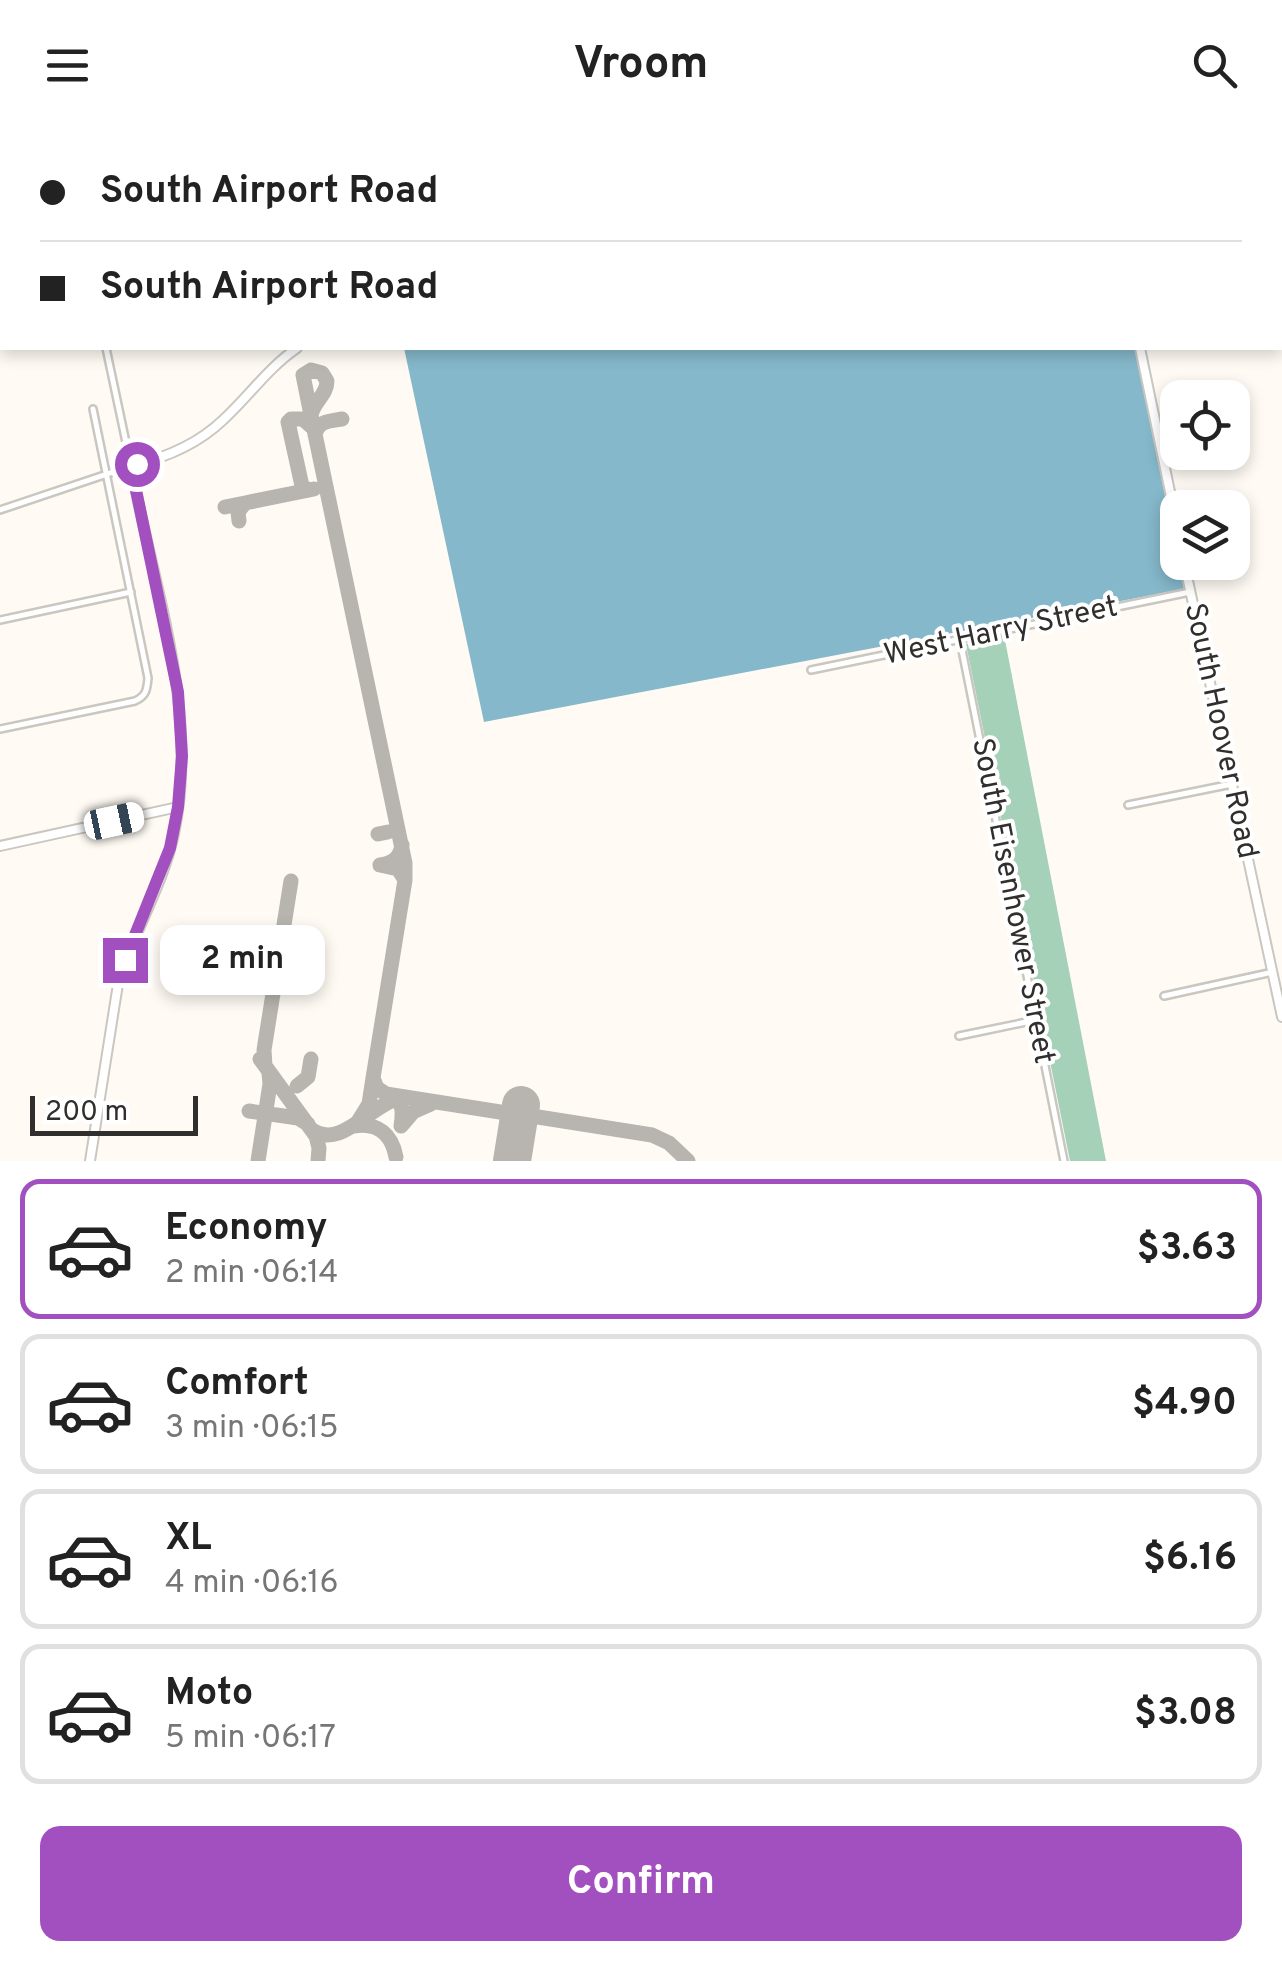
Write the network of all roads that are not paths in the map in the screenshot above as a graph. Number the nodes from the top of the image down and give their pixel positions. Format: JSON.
{"nodes":[{"id":1,"x":106,"y":350,"type":"edge"},
{"id":2,"x":294,"y":350,"type":"edge"},
{"id":3,"x":1140,"y":350,"type":"edge"},
{"id":4,"x":93,"y":410,"type":"dead end"},
{"id":5,"x":131,"y":466,"type":"junction"},
{"id":6,"x":106,"y":475,"type":"junction"},
{"id":7,"x":1170,"y":490,"type":"edge"},
{"id":8,"x":0,"y":510,"type":"edge"},
{"id":9,"x":1188,"y":580,"type":"edge"},
{"id":10,"x":131,"y":592,"type":"junction"},
{"id":11,"x":1190,"y":592,"type":"junction"},
{"id":12,"x":0,"y":620,"type":"edge"},
{"id":13,"x":960,"y":640,"type":"junction"},
{"id":14,"x":811,"y":670,"type":"dead end"},
{"id":15,"x":0,"y":729,"type":"edge"},
{"id":16,"x":1232,"y":784,"type":"junction"},
{"id":17,"x":1128,"y":805,"type":"dead end"},
{"id":18,"x":178,"y":807,"type":"junction"},
{"id":19,"x":0,"y":846,"type":"edge"},
{"id":20,"x":1272,"y":972,"type":"junction"},
{"id":21,"x":1164,"y":996,"type":"dead end"},
{"id":22,"x":1282,"y":1016,"type":"edge"},
{"id":23,"x":1036,"y":1020,"type":"junction"},
{"id":24,"x":959,"y":1036,"type":"dead end"},
{"id":25,"x":90,"y":1161,"type":"edge"},
{"id":26,"x":1064,"y":1161,"type":"edge"}],
"edges":[{"from":1,"to":5,"type":"street"},
{"from":2,"to":5,"type":"street"},
{"from":3,"to":7,"type":"street"},
{"from":4,"to":6,"type":"street"},
{"from":5,"to":6,"type":"street"},
{"from":5,"to":18,"type":"street"},
{"from":6,"to":8,"type":"street"},
{"from":6,"to":10,"type":"street"},
{"from":9,"to":11,"type":"street","name":"South Hoover Road"},
{"from":10,"to":12,"type":"street"},
{"from":10,"to":15,"type":"street"},
{"from":11,"to":13,"type":"street","name":"West Harry Street"},
{"from":11,"to":16,"type":"street","name":"South Hoover Road"},
{"from":13,"to":14,"type":"street","name":"West Harry Street"},
{"from":13,"to":23,"type":"street","name":"South Eisenhower Street"},
{"from":16,"to":17,"type":"street"},
{"from":16,"to":20,"type":"street","name":"South Hoover Road"},
{"from":18,"to":19,"type":"street"},
{"from":18,"to":25,"type":"street"},
{"from":20,"to":21,"type":"street"},
{"from":20,"to":22,"type":"street","name":"South Hoover Road"},
{"from":23,"to":24,"type":"street"},
{"from":23,"to":26,"type":"street","name":"South Eisenhower Street"}]}
